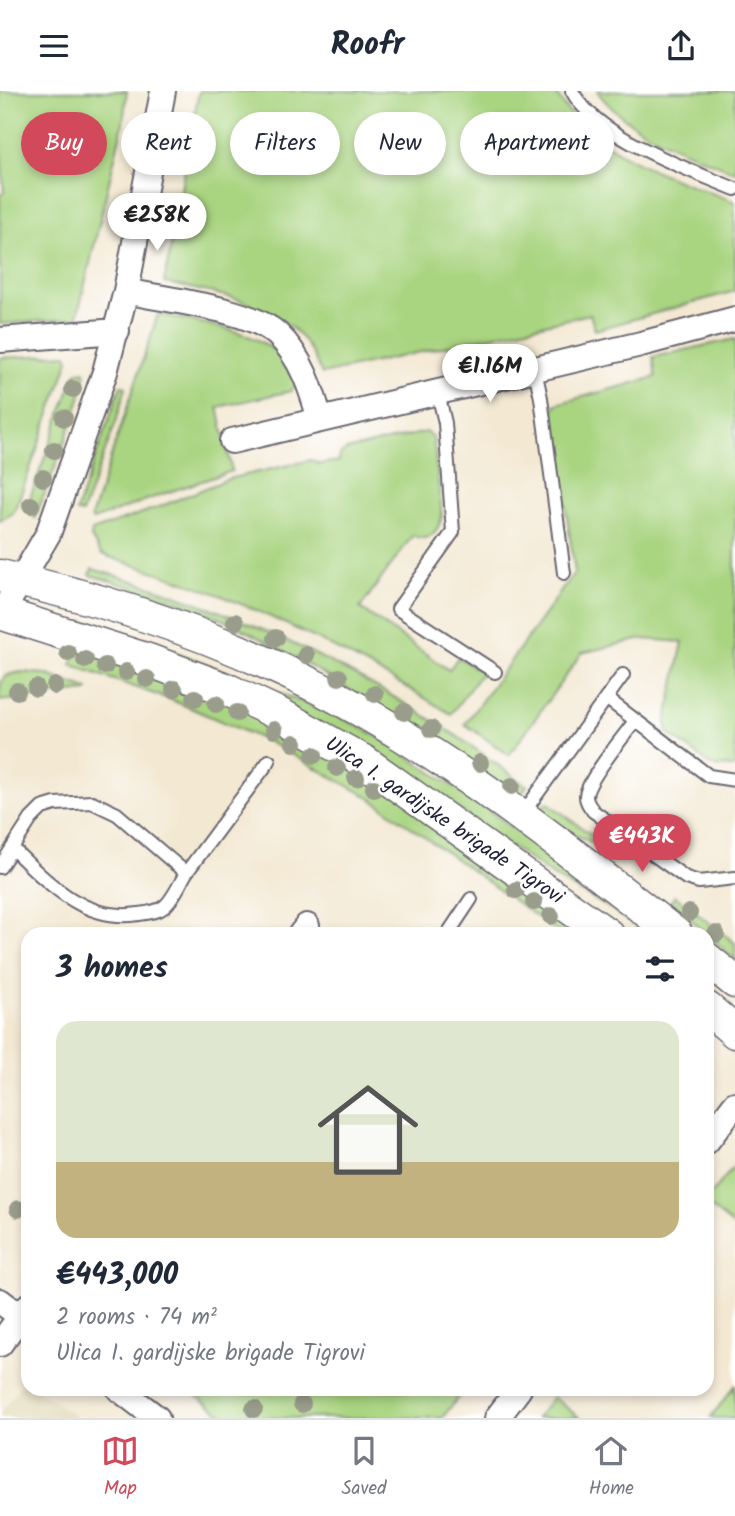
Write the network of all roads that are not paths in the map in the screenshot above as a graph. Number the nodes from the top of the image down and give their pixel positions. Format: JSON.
{"nodes":[{"id":1,"x":163,"y":91,"type":"edge"},
{"id":2,"x":572,"y":91,"type":"edge"},
{"id":3,"x":735,"y":189,"type":"edge"},
{"id":4,"x":127,"y":291,"type":"junction"},
{"id":5,"x":735,"y":319,"type":"edge"},
{"id":6,"x":117,"y":331,"type":"junction"},
{"id":7,"x":0,"y":340,"type":"edge"},
{"id":8,"x":535,"y":370,"type":"junction"},
{"id":9,"x":438,"y":393,"type":"junction"},
{"id":10,"x":320,"y":420,"type":"junction"},
{"id":11,"x":232,"y":441,"type":"dead end"},
{"id":12,"x":564,"y":573,"type":"dead end"},
{"id":13,"x":11,"y":578,"type":"edge"},
{"id":14,"x":1,"y":614,"type":"edge"},
{"id":15,"x":495,"y":672,"type":"dead end"},
{"id":16,"x":623,"y":675,"type":"dead end"},
{"id":17,"x":606,"y":698,"type":"junction"},
{"id":18,"x":635,"y":721,"type":"junction"},
{"id":19,"x":269,"y":761,"type":"dead end"},
{"id":20,"x":735,"y":780,"type":"edge"},
{"id":21,"x":520,"y":817,"type":"junction"},
{"id":22,"x":13,"y":849,"type":"junction"},
{"id":23,"x":0,"y":867,"type":"edge"},
{"id":24,"x":186,"y":873,"type":"junction"},
{"id":25,"x":735,"y":878,"type":"edge"},
{"id":26,"x":471,"y":899,"type":"dead end"},
{"id":27,"x":452,"y":927,"type":"edge"},
{"id":28,"x":597,"y":927,"type":"edge"},
{"id":29,"x":667,"y":927,"type":"edge"},
{"id":30,"x":714,"y":965,"type":"edge"},
{"id":31,"x":735,"y":982,"type":"edge"},
{"id":32,"x":714,"y":1014,"type":"edge"},
{"id":33,"x":735,"y":1031,"type":"edge"},
{"id":34,"x":735,"y":1104,"type":"edge"},
{"id":35,"x":714,"y":1132,"type":"edge"},
{"id":36,"x":0,"y":1301,"type":"edge"},
{"id":37,"x":21,"y":1312,"type":"edge"},
{"id":38,"x":21,"y":1321,"type":"edge"},
{"id":39,"x":0,"y":1344,"type":"edge"},
{"id":40,"x":128,"y":1396,"type":"edge"},
{"id":41,"x":514,"y":1396,"type":"edge"},
{"id":42,"x":157,"y":1418,"type":"edge"},
{"id":43,"x":497,"y":1418,"type":"edge"}],
"edges":[{"from":1,"to":4,"type":"street"},
{"from":2,"to":3,"type":"lane"},
{"from":4,"to":6,"type":"street"},
{"from":4,"to":10,"type":"street"},
{"from":5,"to":8,"type":"street"},
{"from":6,"to":7,"type":"street"},
{"from":6,"to":13,"type":"street"},
{"from":8,"to":9,"type":"street"},
{"from":8,"to":12,"type":"lane"},
{"from":9,"to":10,"type":"street"},
{"from":9,"to":15,"type":"lane"},
{"from":10,"to":11,"type":"street"},
{"from":13,"to":14,"type":"street"},
{"from":13,"to":21,"type":"street","name":"Ulica I. gardijske brigade Tigrovi"},
{"from":14,"to":28,"type":"street","name":"Ulica I. gardijske brigade Tigrovi"},
{"from":16,"to":17,"type":"lane"},
{"from":17,"to":18,"type":"lane"},
{"from":17,"to":21,"type":"lane"},
{"from":18,"to":20,"type":"lane"},
{"from":18,"to":25,"type":"lane"},
{"from":19,"to":24,"type":"lane"},
{"from":21,"to":29,"type":"street","name":"Ulica I. gardijske brigade Tigrovi"},
{"from":22,"to":23,"type":"lane"},
{"from":22,"to":24,"type":"lane"},
{"from":22,"to":24,"type":"lane"},
{"from":26,"to":27,"type":"lane"},
{"from":30,"to":31,"type":"street"},
{"from":32,"to":33,"type":"street"},
{"from":34,"to":35,"type":"street"},
{"from":36,"to":37,"type":"street"},
{"from":38,"to":39,"type":"street"},
{"from":40,"to":42,"type":"street"},
{"from":41,"to":43,"type":"street"}]}
